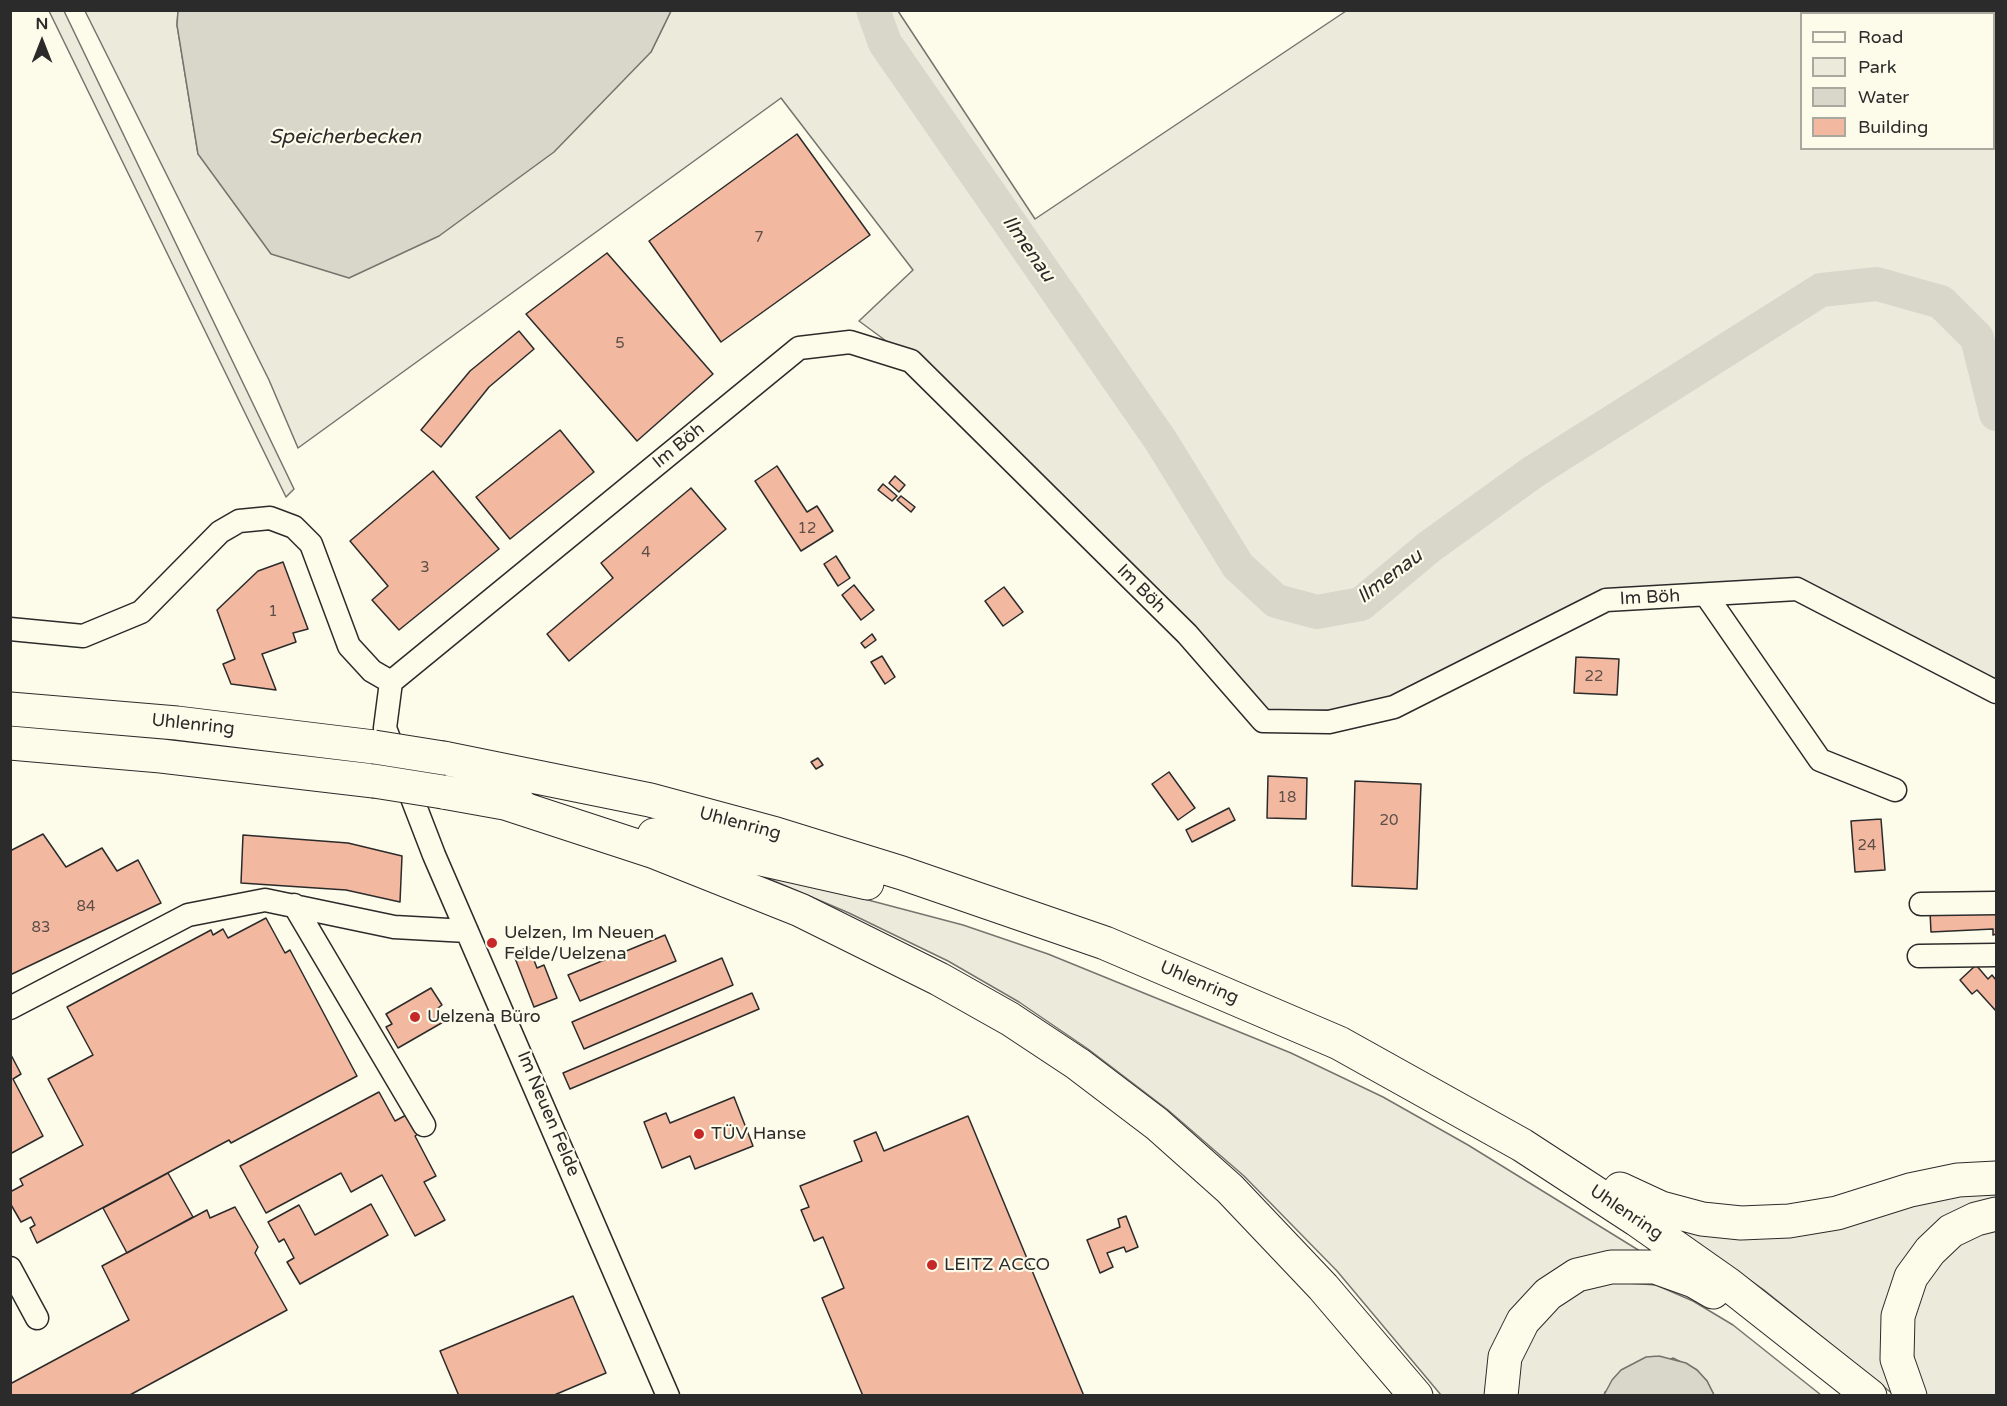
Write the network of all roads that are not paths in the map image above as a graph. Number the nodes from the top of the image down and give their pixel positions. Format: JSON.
{"nodes":[{"id":1,"x":1706,"y":594,"type":"junction"},
{"id":2,"x":10,"y":629,"type":"edge"},
{"id":3,"x":390,"y":690,"type":"junction"},
{"id":4,"x":1996,"y":692,"type":"edge"},
{"id":5,"x":10,"y":709,"type":"edge"},
{"id":6,"x":10,"y":743,"type":"edge"},
{"id":7,"x":1895,"y":790,"type":"dead end"},
{"id":8,"x":499,"y":801,"type":"junction"},
{"id":9,"x":1996,"y":903,"type":"edge"},
{"id":10,"x":294,"y":904,"type":"junction"},
{"id":11,"x":1922,"y":904,"type":"dead end"},
{"id":12,"x":467,"y":931,"type":"junction"},
{"id":13,"x":1106,"y":943,"type":"junction"},
{"id":14,"x":1996,"y":955,"type":"edge"},
{"id":15,"x":1919,"y":956,"type":"dead end"},
{"id":16,"x":10,"y":1008,"type":"edge"},
{"id":17,"x":424,"y":1125,"type":"dead end"},
{"id":18,"x":1522,"y":1145,"type":"junction"},
{"id":19,"x":1996,"y":1178,"type":"edge"},
{"id":20,"x":1996,"y":1214,"type":"edge"},
{"id":21,"x":10,"y":1268,"type":"edge"},
{"id":22,"x":37,"y":1318,"type":"dead end"},
{"id":23,"x":1816,"y":1352,"type":"junction"},
{"id":24,"x":668,"y":1395,"type":"edge"},
{"id":25,"x":1416,"y":1395,"type":"edge"},
{"id":26,"x":1501,"y":1395,"type":"edge"},
{"id":27,"x":1870,"y":1395,"type":"edge"},
{"id":28,"x":1910,"y":1395,"type":"edge"}],
"edges":[{"from":1,"to":3,"type":"street","name":"Im Böh"},
{"from":1,"to":4,"type":"street","name":"Im Böh"},
{"from":1,"to":7,"type":"street"},
{"from":2,"to":3,"type":"street"},
{"from":3,"to":12,"type":"street","name":"Im Neuen Felde"},
{"from":5,"to":13,"type":"highway","name":"Uhlenring","bridge":true},
{"from":6,"to":8,"type":"highway","name":"Uhlenring","bridge":true},
{"from":8,"to":13,"type":"highway"},
{"from":8,"to":25,"type":"highway"},
{"from":9,"to":11,"type":"street"},
{"from":10,"to":12,"type":"street"},
{"from":10,"to":16,"type":"street"},
{"from":10,"to":17,"type":"street"},
{"from":12,"to":24,"type":"street","name":"Im Neuen Felde"},
{"from":13,"to":18,"type":"highway","name":"Uhlenring"},
{"from":14,"to":15,"type":"street"},
{"from":18,"to":19,"type":"highway"},
{"from":18,"to":23,"type":"highway","name":"Uhlenring"},
{"from":20,"to":28,"type":"highway"},
{"from":21,"to":22,"type":"street"},
{"from":23,"to":26,"type":"highway"},
{"from":23,"to":27,"type":"highway","name":"Uhlenring"}]}
